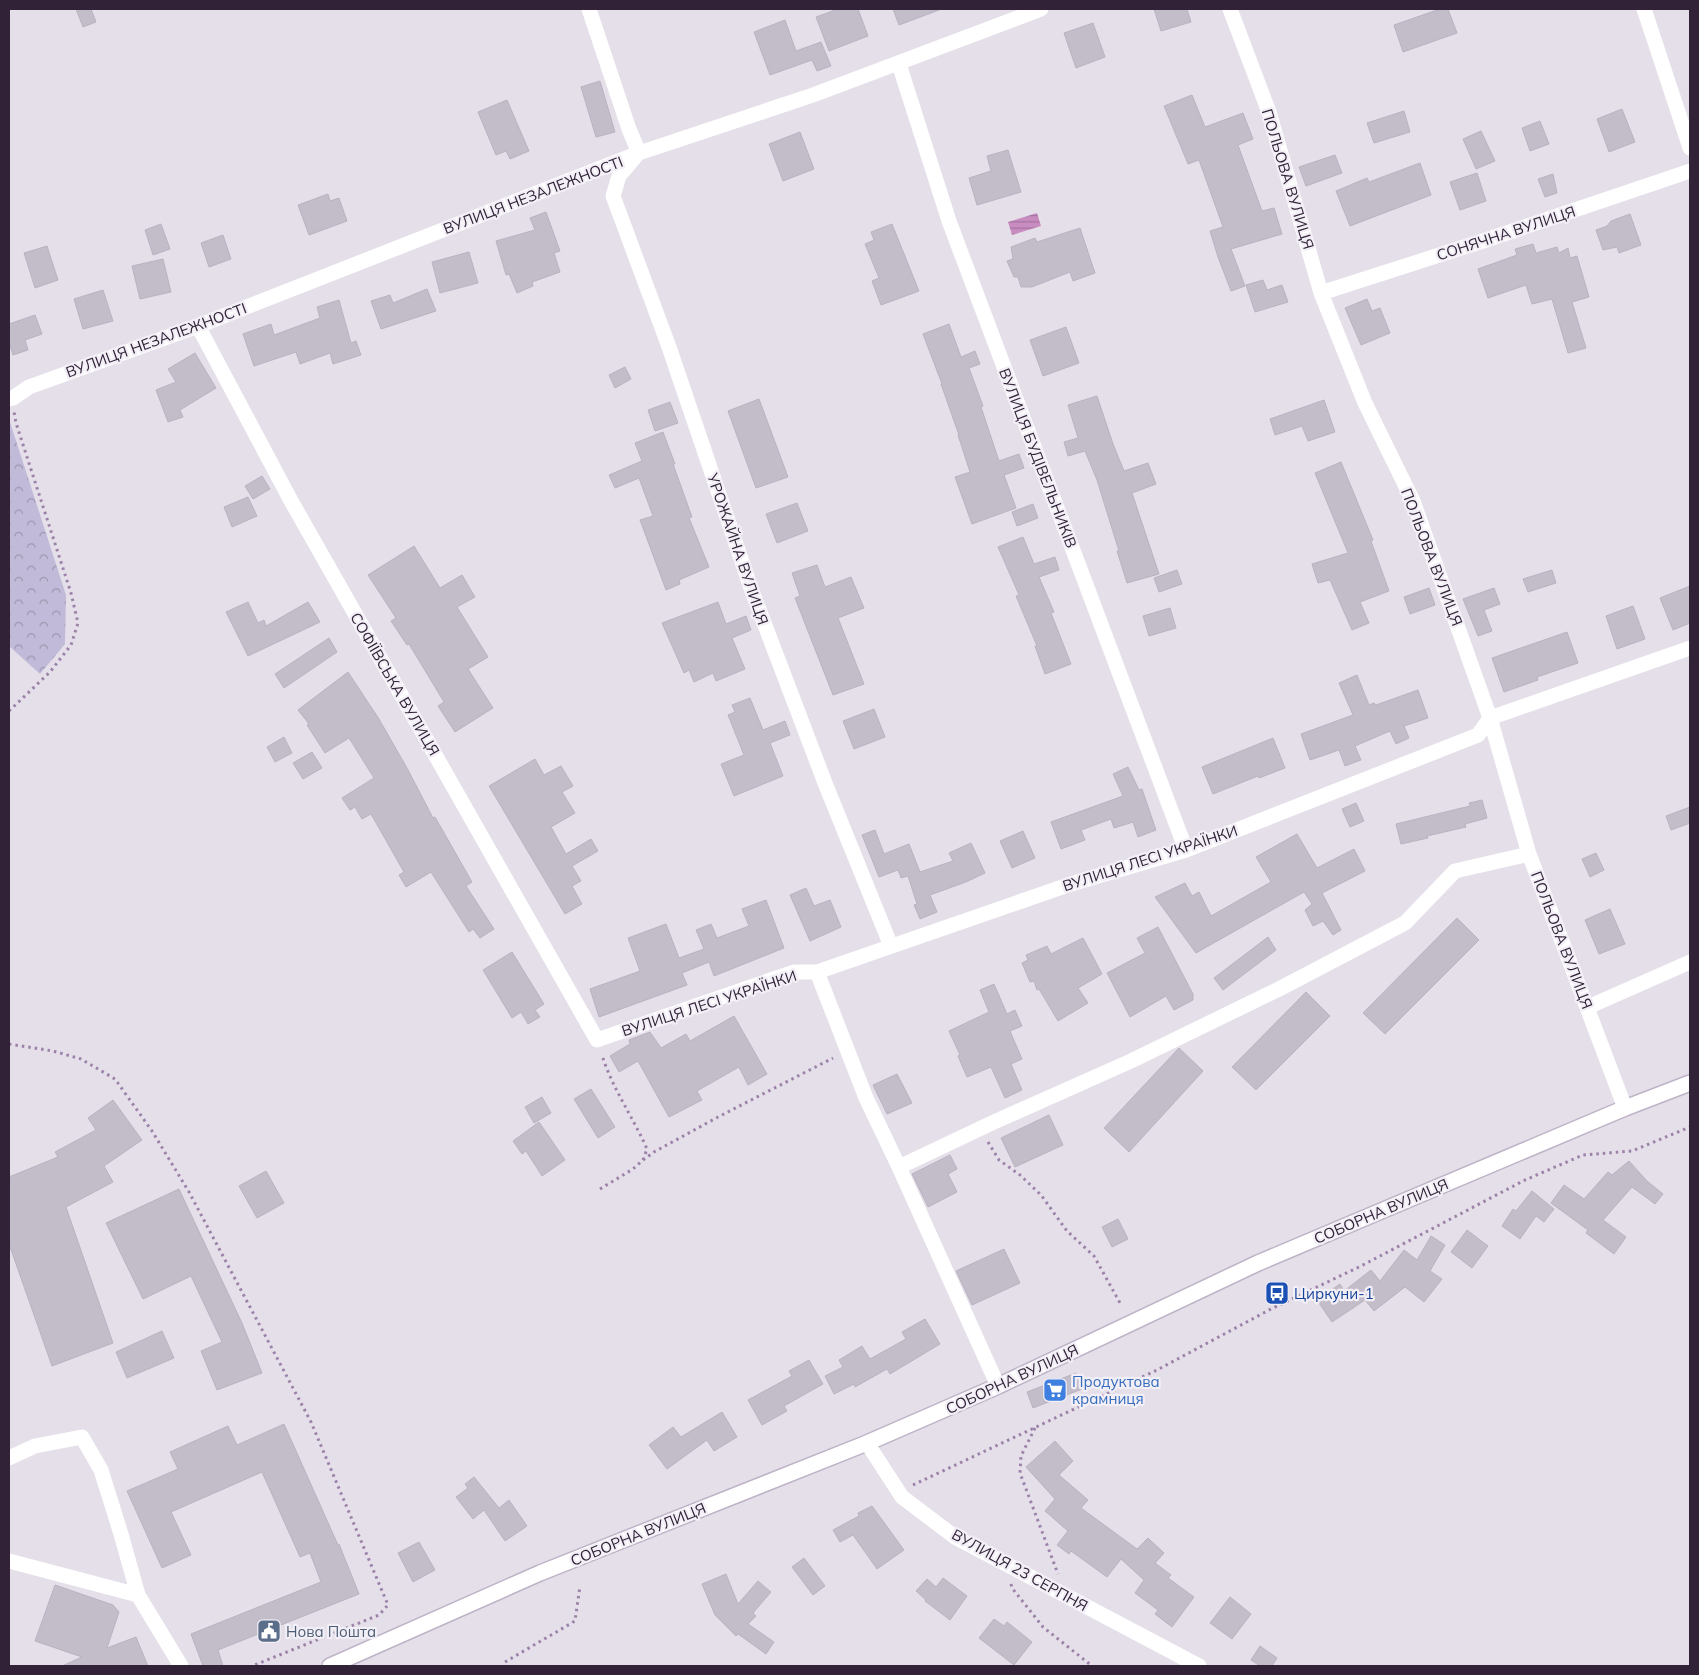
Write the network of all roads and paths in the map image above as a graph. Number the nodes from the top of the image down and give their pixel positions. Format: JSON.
{"nodes":[{"id":1,"x":589,"y":9,"type":"edge"},
{"id":2,"x":1041,"y":9,"type":"edge"},
{"id":3,"x":1230,"y":9,"type":"edge"},
{"id":4,"x":1644,"y":9,"type":"edge"},
{"id":5,"x":899,"y":64,"type":"junction"},
{"id":6,"x":1690,"y":148,"type":"edge"},
{"id":7,"x":639,"y":153,"type":"junction"},
{"id":8,"x":1690,"y":171,"type":"edge"},
{"id":9,"x":1321,"y":293,"type":"junction"},
{"id":10,"x":198,"y":326,"type":"junction"},
{"id":11,"x":11,"y":398,"type":"edge"},
{"id":12,"x":1690,"y":648,"type":"edge"},
{"id":13,"x":9,"y":711,"type":"edge"},
{"id":14,"x":1490,"y":718,"type":"junction"},
{"id":15,"x":1186,"y":850,"type":"junction"},
{"id":16,"x":1530,"y":854,"type":"junction"},
{"id":17,"x":891,"y":946,"type":"junction"},
{"id":18,"x":1690,"y":962,"type":"edge"},
{"id":19,"x":817,"y":972,"type":"junction"},
{"id":20,"x":1588,"y":1007,"type":"junction"},
{"id":21,"x":597,"y":1040,"type":"junction"},
{"id":22,"x":9,"y":1044,"type":"edge"},
{"id":23,"x":847,"y":1051,"type":"junction"},
{"id":24,"x":1690,"y":1083,"type":"edge"},
{"id":25,"x":1625,"y":1108,"type":"junction"},
{"id":26,"x":1690,"y":1127,"type":"edge"},
{"id":27,"x":980,"y":1129,"type":"junction"},
{"id":28,"x":643,"y":1160,"type":"junction"},
{"id":29,"x":899,"y":1167,"type":"junction"},
{"id":30,"x":600,"y":1189,"type":"dead end"},
{"id":31,"x":1120,"y":1304,"type":"dead end"},
{"id":32,"x":998,"y":1386,"type":"junction"},
{"id":33,"x":1035,"y":1427,"type":"junction"},
{"id":34,"x":867,"y":1443,"type":"junction"},
{"id":35,"x":9,"y":1458,"type":"edge"},
{"id":36,"x":892,"y":1482,"type":"junction"},
{"id":37,"x":9,"y":1561,"type":"edge"},
{"id":38,"x":1007,"y":1565,"type":"junction"},
{"id":39,"x":580,"y":1586,"type":"dead end"},
{"id":40,"x":138,"y":1595,"type":"junction"},
{"id":41,"x":1069,"y":1597,"type":"junction"},
{"id":42,"x":505,"y":1662,"type":"dead end"},
{"id":43,"x":1182,"y":1662,"type":"edge"},
{"id":44,"x":181,"y":1666,"type":"edge"},
{"id":45,"x":252,"y":1666,"type":"edge"},
{"id":46,"x":330,"y":1666,"type":"edge"},
{"id":47,"x":1092,"y":1666,"type":"edge"},
{"id":48,"x":1199,"y":1666,"type":"edge"}],
"edges":[{"from":1,"to":7,"type":"street"},
{"from":2,"to":5,"type":"street","name":"ВУЛИЦЯ НЕЗАЛЕЖНОСТІ"},
{"from":3,"to":9,"type":"street","name":"ПОЛЬОВА ВУЛИЦЯ"},
{"from":4,"to":6,"type":"street"},
{"from":5,"to":7,"type":"street","name":"ВУЛИЦЯ НЕЗАЛЕЖНОСТІ"},
{"from":5,"to":15,"type":"street","name":"ВУЛИЦЯ БУДІВЕЛЬНИКІВ"},
{"from":7,"to":10,"type":"street","name":"ВУЛИЦЯ НЕЗАЛЕЖНОСТІ"},
{"from":7,"to":17,"type":"street","name":"УРОЖАЙНА ВУЛИЦЯ"},
{"from":8,"to":9,"type":"street","name":"СОНЯЧНА ВУЛИЦЯ"},
{"from":9,"to":14,"type":"street","name":"ПОЛЬОВА ВУЛИЦЯ"},
{"from":10,"to":11,"type":"street","name":"ВУЛИЦЯ НЕЗАЛЕЖНОСТІ"},
{"from":10,"to":21,"type":"street","name":"СОФІЇВСЬКА ВУЛИЦЯ"},
{"from":11,"to":13,"type":"path"},
{"from":12,"to":14,"type":"street"},
{"from":14,"to":15,"type":"street","name":"ВУЛИЦЯ ЛЕСІ УКРАЇНКИ"},
{"from":14,"to":16,"type":"street","name":"ПОЛЬОВА ВУЛИЦЯ"},
{"from":15,"to":17,"type":"street","name":"ВУЛИЦЯ ЛЕСІ УКРАЇНКИ"},
{"from":16,"to":20,"type":"street","name":"ПОЛЬОВА ВУЛИЦЯ"},
{"from":16,"to":27,"type":"street"},
{"from":17,"to":19,"type":"street","name":"ВУЛИЦЯ ЛЕСІ УКРАЇНКИ"},
{"from":18,"to":20,"type":"street"},
{"from":19,"to":21,"type":"street","name":"ВУЛИЦЯ ЛЕСІ УКРАЇНКИ"},
{"from":19,"to":23,"type":"street"},
{"from":20,"to":25,"type":"street","name":"ПОЛЬОВА ВУЛИЦЯ"},
{"from":21,"to":28,"type":"path"},
{"from":22,"to":45,"type":"path"},
{"from":23,"to":28,"type":"path"},
{"from":23,"to":29,"type":"street"},
{"from":24,"to":25,"type":"street","name":"СОБОРНА ВУЛИЦЯ"},
{"from":25,"to":32,"type":"street","name":"СОБОРНА ВУЛИЦЯ"},
{"from":26,"to":33,"type":"path"},
{"from":27,"to":29,"type":"street"},
{"from":27,"to":31,"type":"path"},
{"from":28,"to":30,"type":"path"},
{"from":29,"to":32,"type":"street"},
{"from":32,"to":34,"type":"street","name":"СОБОРНА ВУЛИЦЯ"},
{"from":33,"to":36,"type":"path"},
{"from":33,"to":41,"type":"path"},
{"from":34,"to":36,"type":"street","name":"ВУЛИЦЯ 23 СЕРПНЯ"},
{"from":34,"to":46,"type":"street","name":"СОБОРНА ВУЛИЦЯ"},
{"from":35,"to":40,"type":"street"},
{"from":36,"to":38,"type":"street","name":"ВУЛИЦЯ 23 СЕРПНЯ"},
{"from":37,"to":40,"type":"street"},
{"from":38,"to":41,"type":"street","name":"ВУЛИЦЯ 23 СЕРПНЯ"},
{"from":38,"to":47,"type":"path"},
{"from":39,"to":42,"type":"path"},
{"from":40,"to":44,"type":"street"},
{"from":41,"to":43,"type":"street","name":"ВУЛИЦЯ 23 СЕРПНЯ"},
{"from":43,"to":48,"type":"street","name":"ВУЛИЦЯ 23 СЕРПНЯ"}]}
